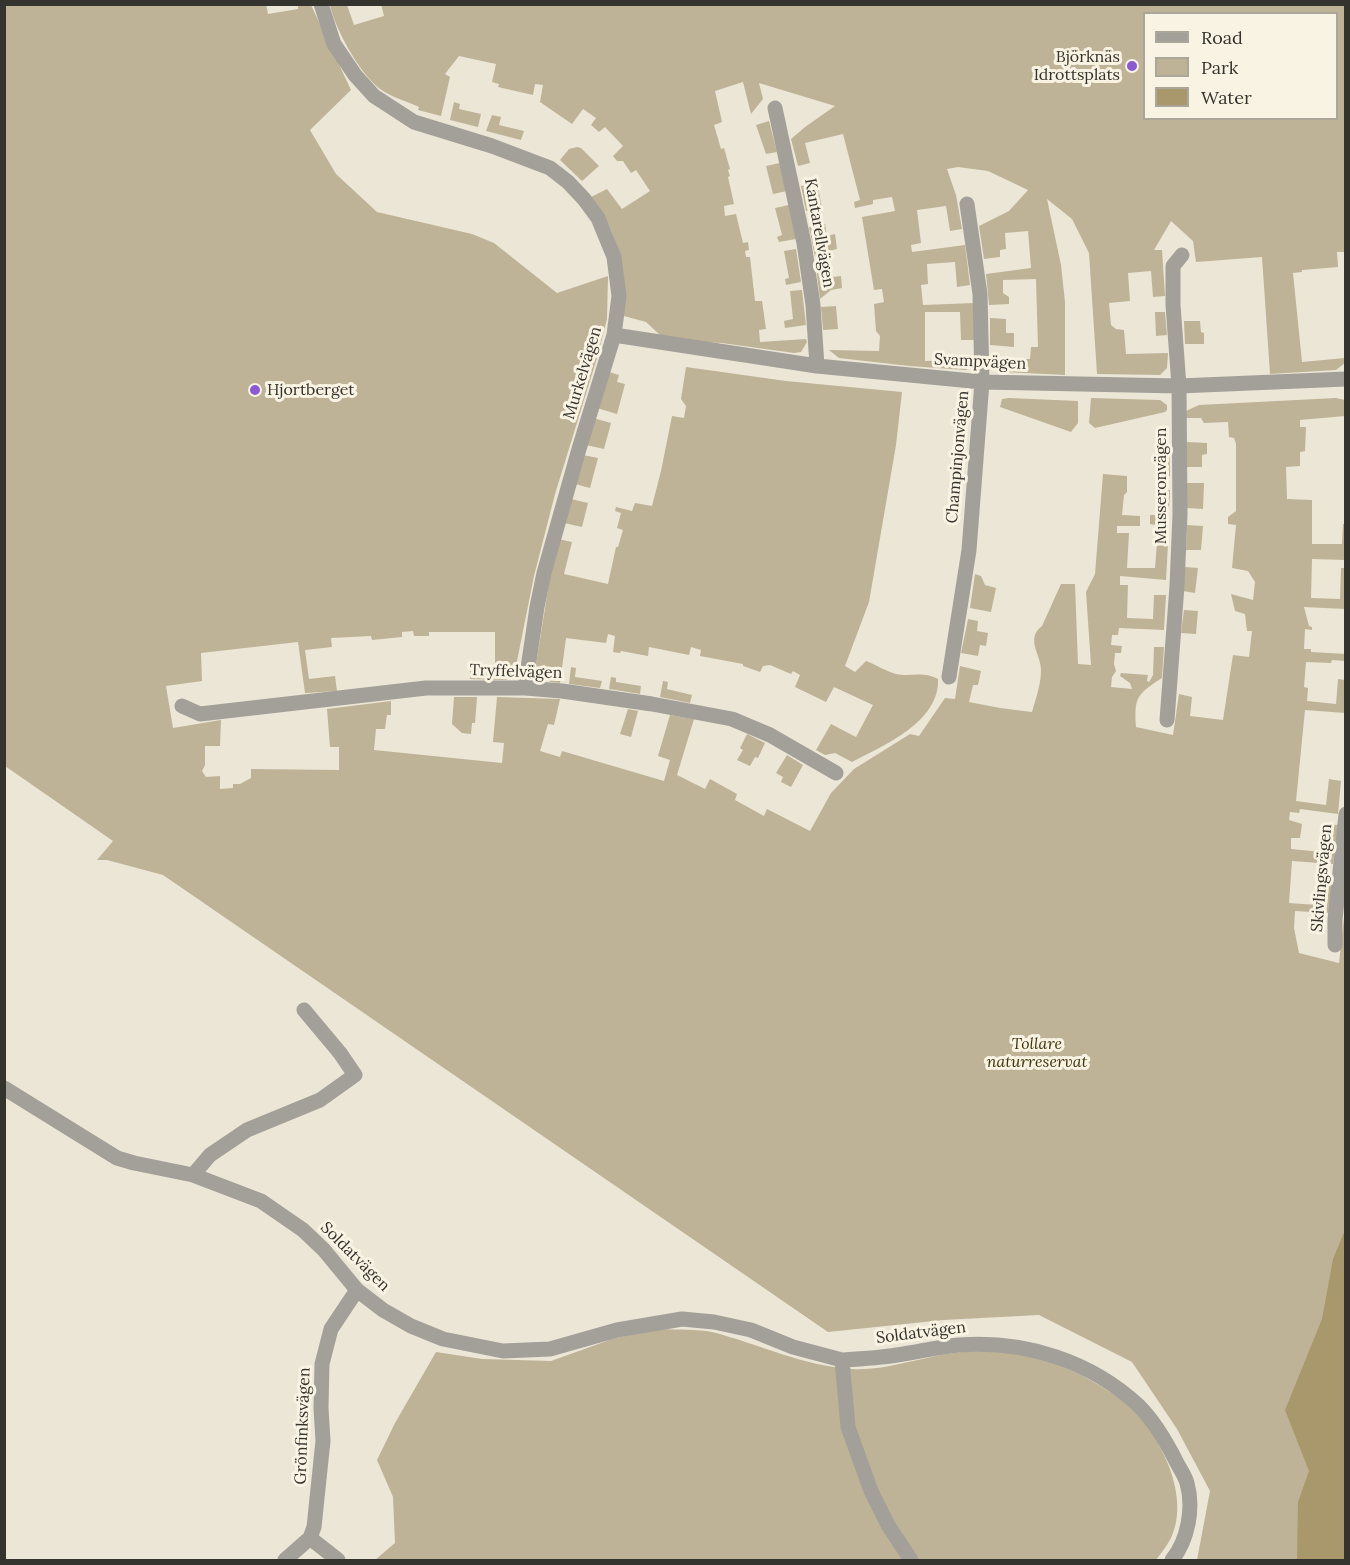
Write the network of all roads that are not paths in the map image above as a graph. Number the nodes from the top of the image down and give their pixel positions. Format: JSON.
{"nodes":[{"id":1,"x":321,"y":4,"type":"edge"},
{"id":2,"x":775,"y":108,"type":"dead end"},
{"id":3,"x":967,"y":204,"type":"dead end"},
{"id":4,"x":1182,"y":255,"type":"dead end"},
{"id":5,"x":614,"y":335,"type":"junction"},
{"id":6,"x":817,"y":366,"type":"junction"},
{"id":7,"x":1346,"y":379,"type":"edge"},
{"id":8,"x":982,"y":382,"type":"junction"},
{"id":9,"x":1179,"y":386,"type":"junction"},
{"id":10,"x":949,"y":677,"type":"dead end"},
{"id":11,"x":525,"y":688,"type":"junction"},
{"id":12,"x":182,"y":706,"type":"dead end"},
{"id":13,"x":1167,"y":720,"type":"dead end"},
{"id":14,"x":836,"y":772,"type":"dead end"},
{"id":15,"x":1346,"y":814,"type":"edge"},
{"id":16,"x":1335,"y":945,"type":"dead end"},
{"id":17,"x":304,"y":1010,"type":"dead end"},
{"id":18,"x":4,"y":1088,"type":"edge"},
{"id":19,"x":193,"y":1175,"type":"junction"},
{"id":20,"x":357,"y":1290,"type":"junction"},
{"id":21,"x":842,"y":1360,"type":"junction"},
{"id":22,"x":310,"y":1538,"type":"junction"},
{"id":23,"x":285,"y":1560,"type":"edge"},
{"id":24,"x":338,"y":1560,"type":"edge"},
{"id":25,"x":911,"y":1560,"type":"edge"},
{"id":26,"x":1172,"y":1560,"type":"edge"}],
"edges":[{"from":1,"to":5,"type":"street","name":"Murkelvägen"},
{"from":2,"to":6,"type":"street","name":"Kantarellvägen"},
{"from":3,"to":8,"type":"street","name":"Champinjonvägen"},
{"from":4,"to":9,"type":"street","name":"Musseronvägen"},
{"from":5,"to":6,"type":"street","name":"Svampvägen"},
{"from":5,"to":11,"type":"street","name":"Murkelvägen"},
{"from":6,"to":8,"type":"street","name":"Svampvägen"},
{"from":7,"to":9,"type":"street","name":"Svampvägen"},
{"from":8,"to":9,"type":"street","name":"Svampvägen"},
{"from":8,"to":10,"type":"street","name":"Champinjonvägen"},
{"from":9,"to":13,"type":"street","name":"Musseronvägen"},
{"from":11,"to":12,"type":"street","name":"Tryffelvägen"},
{"from":11,"to":14,"type":"street","name":"Tryffelvägen"},
{"from":15,"to":16,"type":"street","name":"Skivlingsvägen"},
{"from":17,"to":19,"type":"street"},
{"from":18,"to":19,"type":"street","name":"Soldatvägen"},
{"from":19,"to":20,"type":"street","name":"Soldatvägen"},
{"from":20,"to":21,"type":"street","name":"Soldatvägen"},
{"from":20,"to":22,"type":"street","name":"Grönfinksvägen"},
{"from":21,"to":25,"type":"street"},
{"from":21,"to":26,"type":"street","name":"Soldatvägen"},
{"from":22,"to":23,"type":"street"},
{"from":22,"to":24,"type":"street"}]}
